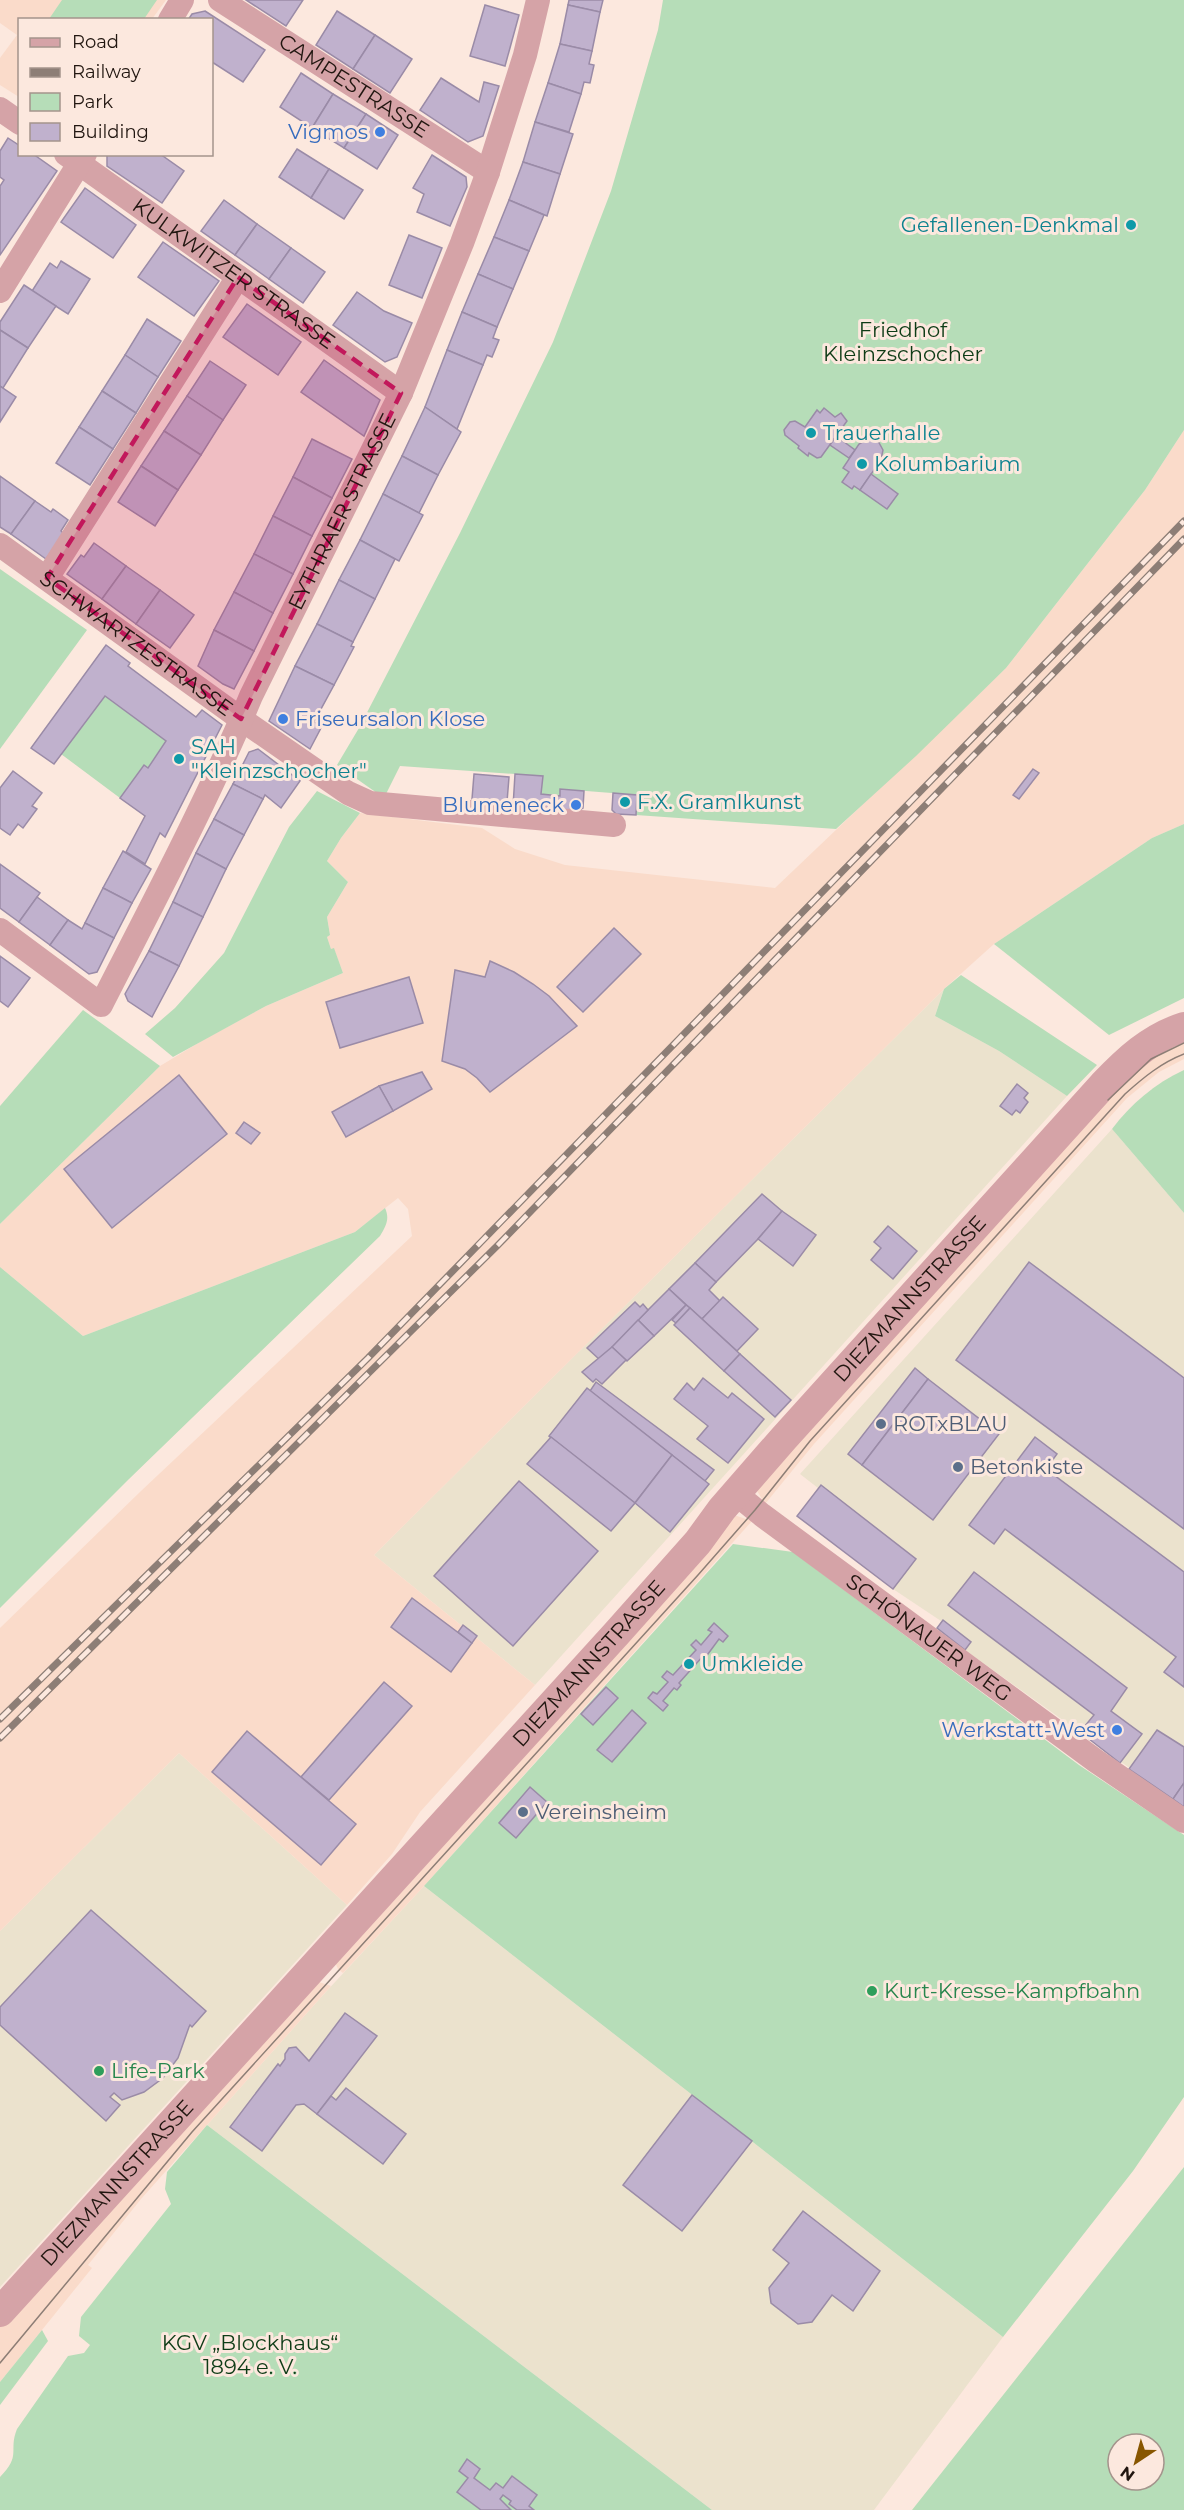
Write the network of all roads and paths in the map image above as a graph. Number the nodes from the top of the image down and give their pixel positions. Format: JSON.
{"nodes":[{"id":1,"x":182,"y":0,"type":"edge"},
{"id":2,"x":220,"y":0,"type":"edge"},
{"id":3,"x":538,"y":0,"type":"edge"},
{"id":4,"x":171,"y":18,"type":"edge"},
{"id":5,"x":0,"y":109,"type":"edge"},
{"id":6,"x":18,"y":122,"type":"edge"},
{"id":7,"x":77,"y":158,"type":"edge"},
{"id":8,"x":488,"y":172,"type":"junction"},
{"id":9,"x":238,"y":277,"type":"junction"},
{"id":10,"x":0,"y":291,"type":"edge"},
{"id":11,"x":400,"y":393,"type":"junction"},
{"id":12,"x":0,"y":545,"type":"edge"},
{"id":13,"x":47,"y":578,"type":"junction"},
{"id":14,"x":241,"y":719,"type":"junction"},
{"id":15,"x":614,"y":825,"type":"dead end"},
{"id":16,"x":0,"y":930,"type":"edge"},
{"id":17,"x":1184,"y":1027,"type":"edge"},
{"id":18,"x":735,"y":1493,"type":"junction"},
{"id":19,"x":1184,"y":1821,"type":"edge"},
{"id":20,"x":0,"y":2312,"type":"edge"}],
"edges":[{"from":1,"to":4,"type":"street"},
{"from":2,"to":8,"type":"street","name":"CAMPESTRASSE"},
{"from":3,"to":8,"type":"street","name":"EYTHRAER STRASSE"},
{"from":5,"to":6,"type":"street"},
{"from":7,"to":9,"type":"street","name":"KULKWITZER STRASSE"},
{"from":7,"to":10,"type":"street"},
{"from":8,"to":11,"type":"street","name":"EYTHRAER STRASSE"},
{"from":9,"to":11,"type":"street","name":"KULKWITZER STRASSE"},
{"from":9,"to":13,"type":"street"},
{"from":11,"to":14,"type":"street","name":"EYTHRAER STRASSE"},
{"from":12,"to":13,"type":"street","name":"SCHWARTZESTRASSE"},
{"from":13,"to":14,"type":"street","name":"SCHWARTZESTRASSE"},
{"from":14,"to":15,"type":"street","name":"SCHWARTZESTRASSE"},
{"from":14,"to":16,"type":"street","name":"EYTHRAER STRASSE"},
{"from":17,"to":18,"type":"street","name":"DIEZMANNSTRASSE"},
{"from":18,"to":19,"type":"street","name":"SCHÖNAUER WEG"},
{"from":18,"to":20,"type":"street","name":"DIEZMANNSTRASSE"}]}
